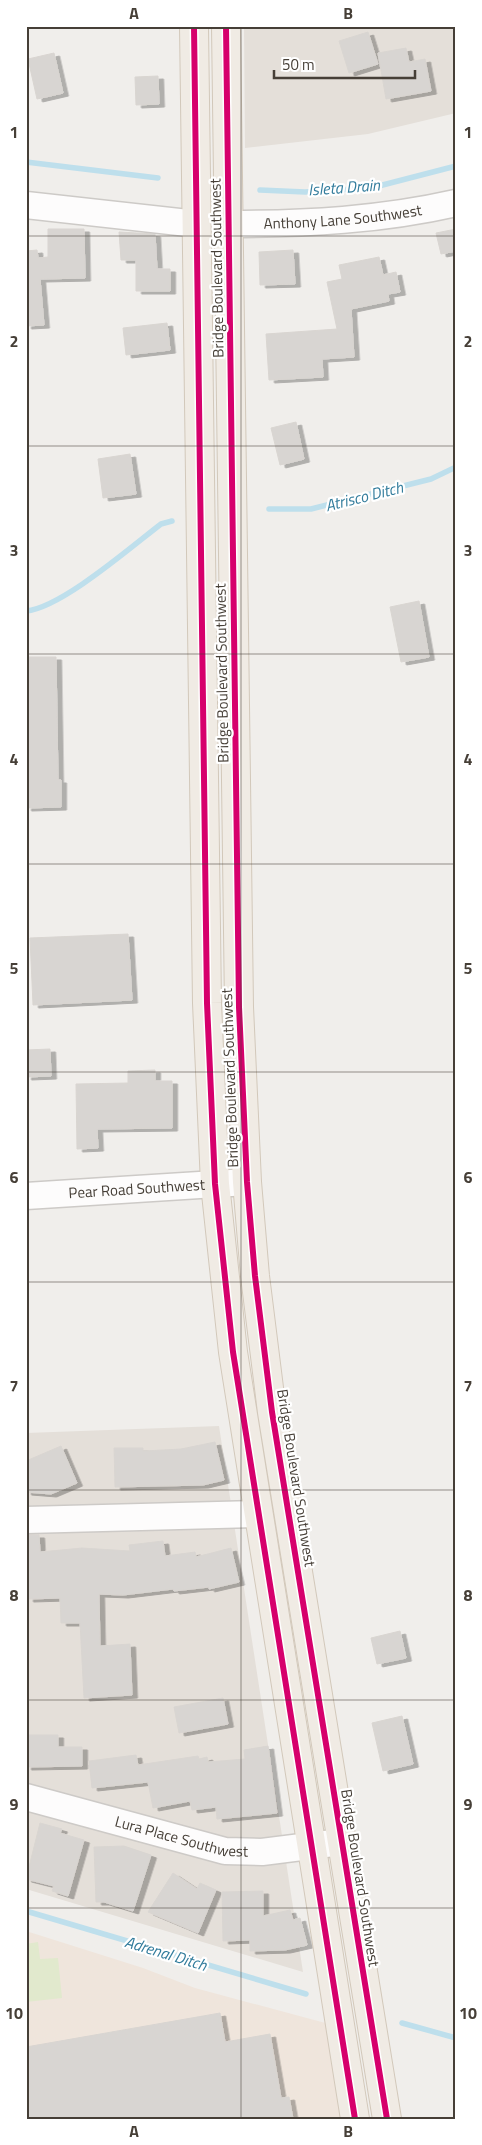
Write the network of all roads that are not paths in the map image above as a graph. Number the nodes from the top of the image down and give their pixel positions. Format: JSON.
{"nodes":[{"id":1,"x":194,"y":26,"type":"edge"},
{"id":2,"x":226,"y":26,"type":"edge"},
{"id":3,"x":456,"y":203,"type":"edge"},
{"id":4,"x":26,"y":205,"type":"edge"},
{"id":5,"x":197,"y":224,"type":"junction"},
{"id":6,"x":229,"y":224,"type":"junction"},
{"id":7,"x":247,"y":1182,"type":"junction"},
{"id":8,"x":215,"y":1184,"type":"junction"},
{"id":9,"x":26,"y":1196,"type":"edge"},
{"id":10,"x":257,"y":1514,"type":"junction"},
{"id":11,"x":26,"y":1520,"type":"edge"},
{"id":12,"x":26,"y":1796,"type":"edge"},
{"id":13,"x":342,"y":1842,"type":"junction"},
{"id":14,"x":310,"y":1846,"type":"junction"},
{"id":15,"x":354,"y":2119,"type":"edge"},
{"id":16,"x":387,"y":2119,"type":"edge"}],
"edges":[{"from":1,"to":5,"type":"main road","name":"Bridge Boulevard Southwest"},
{"from":2,"to":6,"type":"main road","name":"Bridge Boulevard Southwest"},
{"from":3,"to":6,"type":"street","name":"Anthony Lane Southwest"},
{"from":4,"to":5,"type":"street"},
{"from":5,"to":8,"type":"main road","name":"Bridge Boulevard Southwest"},
{"from":6,"to":7,"type":"main road","name":"Bridge Boulevard Southwest"},
{"from":7,"to":8,"type":"street","name":"Pear Road Southwest"},
{"from":7,"to":13,"type":"main road","name":"Bridge Boulevard Southwest"},
{"from":8,"to":9,"type":"street","name":"Pear Road Southwest"},
{"from":8,"to":10,"type":"main road","name":"Bridge Boulevard Southwest"},
{"from":10,"to":11,"type":"street"},
{"from":10,"to":14,"type":"main road","name":"Bridge Boulevard Southwest"},
{"from":12,"to":14,"type":"street","name":"Lura Place Southwest"},
{"from":13,"to":14,"type":"street","name":"Lura Place Southwest"},
{"from":13,"to":16,"type":"main road","name":"Bridge Boulevard Southwest"},
{"from":14,"to":15,"type":"main road","name":"Bridge Boulevard Southwest"}]}
